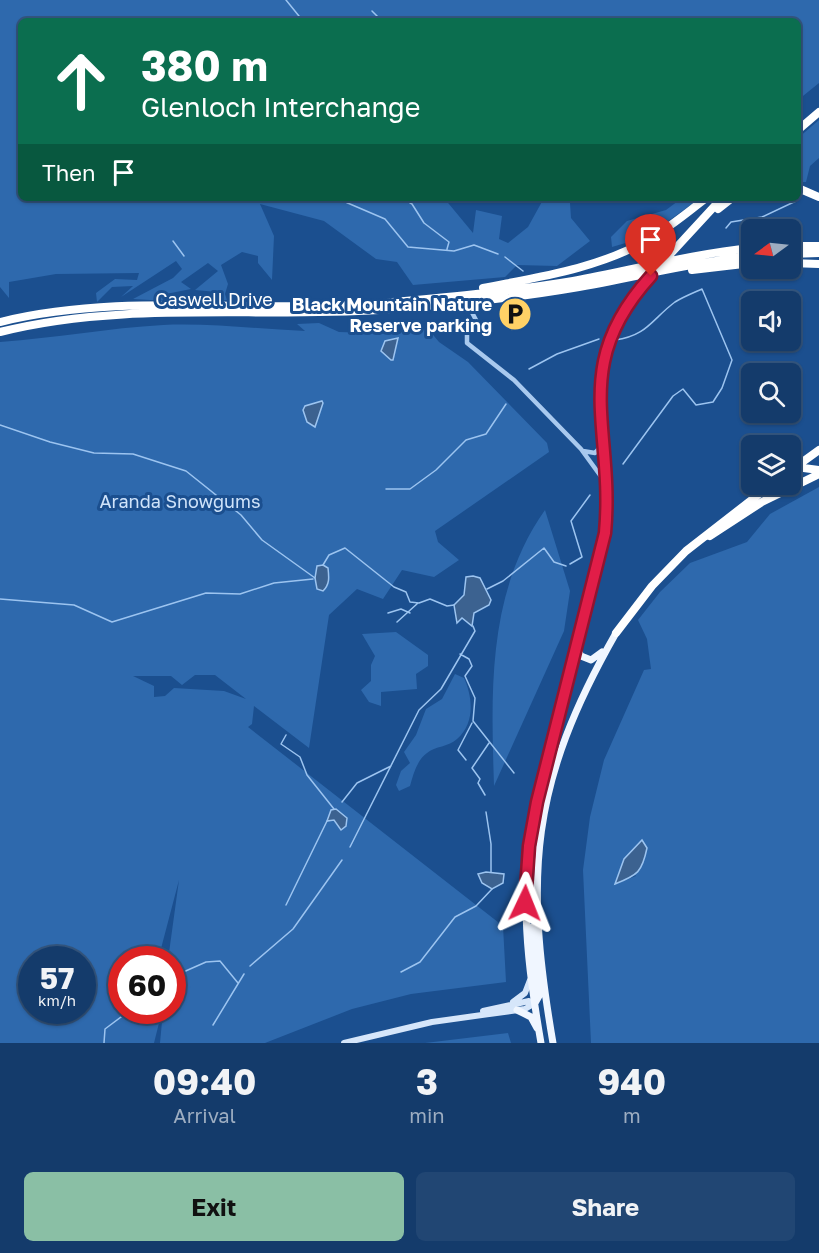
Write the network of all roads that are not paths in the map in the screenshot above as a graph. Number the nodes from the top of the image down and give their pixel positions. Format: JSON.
{"nodes":[{"id":1,"x":819,"y":112,"type":"edge"},
{"id":2,"x":801,"y":127,"type":"edge"},
{"id":3,"x":801,"y":189,"type":"edge"},
{"id":4,"x":819,"y":196,"type":"edge"},
{"id":5,"x":702,"y":201,"type":"edge"},
{"id":6,"x":719,"y":201,"type":"edge"},
{"id":7,"x":728,"y":201,"type":"edge"},
{"id":8,"x":690,"y":234,"type":"junction"},
{"id":9,"x":801,"y":246,"type":"edge"},
{"id":10,"x":819,"y":246,"type":"edge"},
{"id":11,"x":741,"y":250,"type":"edge"},
{"id":12,"x":819,"y":253,"type":"edge"},
{"id":13,"x":801,"y":254,"type":"edge"},
{"id":14,"x":741,"y":258,"type":"edge"},
{"id":15,"x":801,"y":263,"type":"edge"},
{"id":16,"x":741,"y":264,"type":"edge"},
{"id":17,"x":819,"y":264,"type":"edge"},
{"id":18,"x":666,"y":270,"type":"junction"},
{"id":19,"x":407,"y":300,"type":"junction"},
{"id":20,"x":466,"y":302,"type":"junction"},
{"id":21,"x":0,"y":321,"type":"edge"},
{"id":22,"x":0,"y":332,"type":"edge"},
{"id":23,"x":604,"y":440,"type":"junction"},
{"id":24,"x":581,"y":450,"type":"junction"},
{"id":25,"x":819,"y":450,"type":"edge"},
{"id":26,"x":801,"y":463,"type":"edge"},
{"id":27,"x":801,"y":470,"type":"edge"},
{"id":28,"x":819,"y":472,"type":"edge"},
{"id":29,"x":607,"y":488,"type":"junction"},
{"id":30,"x":757,"y":495,"type":"edge"},
{"id":31,"x":652,"y":586,"type":"junction"},
{"id":32,"x":583,"y":625,"type":"joint"},
{"id":33,"x":616,"y":633,"type":"junction"},
{"id":34,"x":577,"y":648,"type":"junction"},
{"id":35,"x":536,"y":900,"type":"junction"},
{"id":36,"x":530,"y":979,"type":"junction"},
{"id":37,"x":535,"y":1003,"type":"junction"},
{"id":38,"x":501,"y":1006,"type":"junction"},
{"id":39,"x":547,"y":1007,"type":"junction"},
{"id":40,"x":517,"y":1010,"type":"junction"},
{"id":41,"x":465,"y":1016,"type":"junction"},
{"id":42,"x":540,"y":1033,"type":"junction"},
{"id":43,"x":344,"y":1043,"type":"edge"},
{"id":44,"x":541,"y":1043,"type":"edge"},
{"id":45,"x":553,"y":1043,"type":"edge"}],
"edges":[{"from":1,"to":2,"type":"highway"},
{"from":3,"to":4,"type":"highway"},
{"from":5,"to":19,"type":"highway"},
{"from":6,"to":8,"type":"highway"},
{"from":7,"to":8,"type":"highway"},
{"from":8,"to":23,"type":"highway"},
{"from":9,"to":10,"type":"highway"},
{"from":11,"to":19,"type":"highway"},
{"from":12,"to":13,"type":"highway"},
{"from":14,"to":18,"type":"highway"},
{"from":15,"to":17,"type":"highway"},
{"from":16,"to":18,"type":"highway"},
{"from":18,"to":20,"type":"highway","name":"Caswell Drive"},
{"from":19,"to":21,"type":"highway","name":"Caswell Drive"},
{"from":20,"to":22,"type":"highway","name":"Caswell Drive"},
{"from":20,"to":24,"type":"street"},
{"from":23,"to":24,"type":"street"},
{"from":23,"to":29,"type":"highway"},
{"from":24,"to":29,"type":"street"},
{"from":25,"to":26,"type":"highway"},
{"from":27,"to":28,"type":"highway"},
{"from":28,"to":31,"type":"highway"},
{"from":29,"to":32,"type":"highway"},
{"from":30,"to":31,"type":"highway"},
{"from":31,"to":33,"type":"highway"},
{"from":32,"to":34,"type":"main road"},
{"from":33,"to":34,"type":"main road"},
{"from":33,"to":35,"type":"main road"},
{"from":34,"to":36,"type":"main road"},
{"from":35,"to":37,"type":"main road"},
{"from":35,"to":39,"type":"main road"},
{"from":36,"to":37,"type":"main road"},
{"from":36,"to":38,"type":"main road"},
{"from":37,"to":38,"type":"main road"},
{"from":37,"to":39,"type":"main road"},
{"from":37,"to":40,"type":"main road"},
{"from":37,"to":42,"type":"main road"},
{"from":38,"to":41,"type":"main road"},
{"from":39,"to":45,"type":"main road"},
{"from":40,"to":41,"type":"main road"},
{"from":40,"to":42,"type":"main road"},
{"from":41,"to":43,"type":"main road"},
{"from":42,"to":44,"type":"main road"}]}
